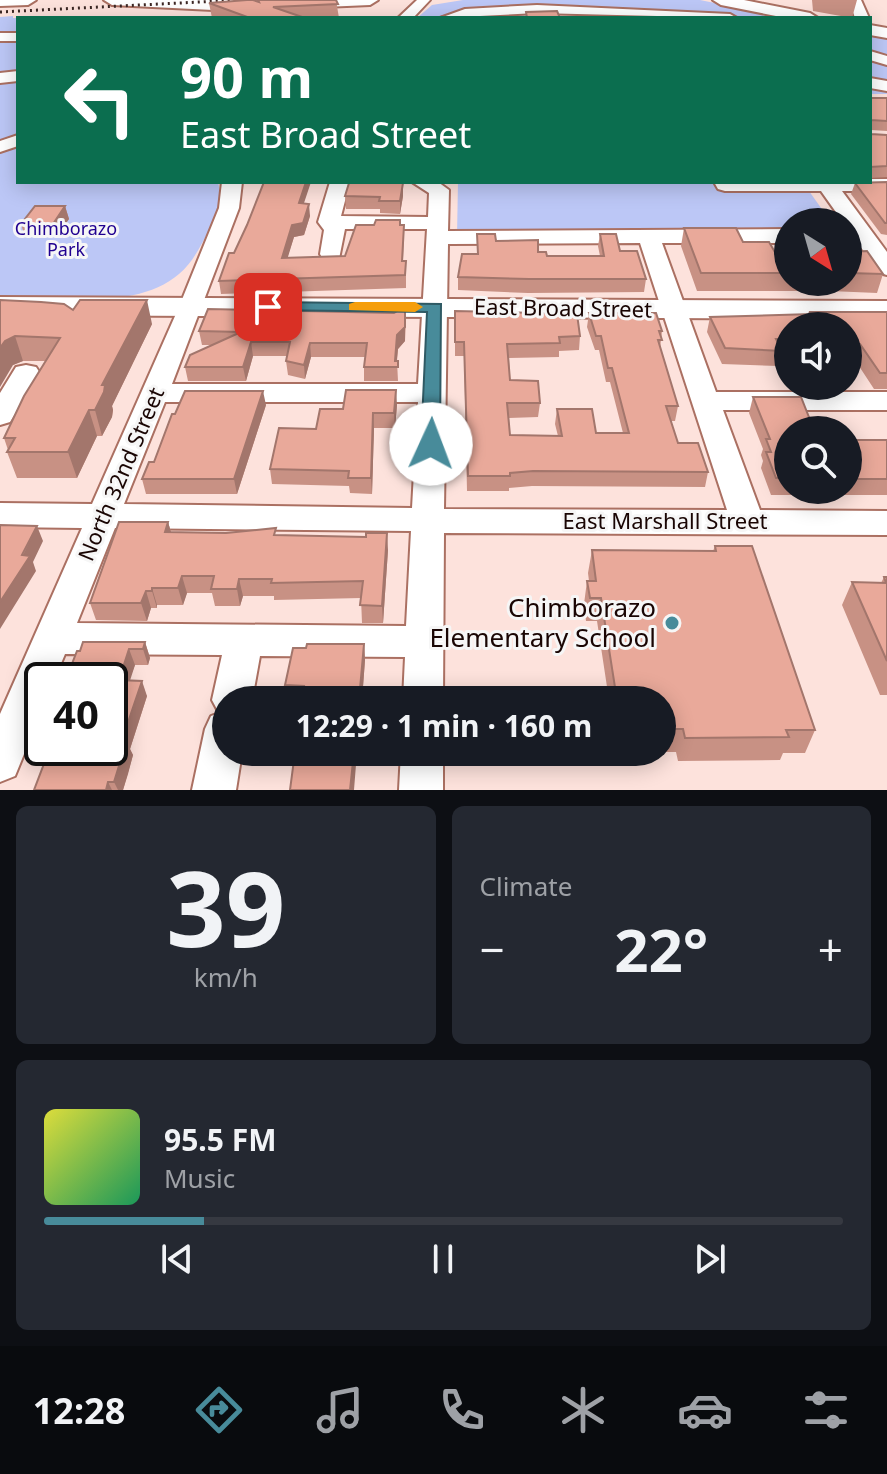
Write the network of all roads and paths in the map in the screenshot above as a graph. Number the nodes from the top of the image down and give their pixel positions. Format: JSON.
{"nodes":[{"id":1,"x":28,"y":0,"type":"edge"},
{"id":2,"x":112,"y":0,"type":"edge"},
{"id":3,"x":180,"y":0,"type":"edge"},
{"id":4,"x":286,"y":0,"type":"edge"},
{"id":5,"x":370,"y":0,"type":"edge"},
{"id":6,"x":424,"y":0,"type":"edge"},
{"id":7,"x":0,"y":1,"type":"edge"},
{"id":8,"x":322,"y":1,"type":"edge"},
{"id":9,"x":730,"y":5,"type":"edge"},
{"id":10,"x":407,"y":16,"type":"edge"},
{"id":11,"x":449,"y":16,"type":"edge"},
{"id":12,"x":798,"y":16,"type":"edge"},
{"id":13,"x":233,"y":184,"type":"edge"},
{"id":14,"x":339,"y":184,"type":"edge"},
{"id":15,"x":428,"y":184,"type":"edge"},
{"id":16,"x":827,"y":184,"type":"edge"},
{"id":17,"x":856,"y":184,"type":"edge"},
{"id":18,"x":887,"y":185,"type":"edge"},
{"id":19,"x":840,"y":208,"type":"edge"},
{"id":20,"x":329,"y":222,"type":"junction"},
{"id":21,"x":437,"y":231,"type":"junction"},
{"id":22,"x":648,"y":235,"type":"junction"},
{"id":23,"x":774,"y":236,"type":"edge"},
{"id":24,"x":862,"y":242,"type":"edge"},
{"id":25,"x":331,"y":254,"type":"edge"},
{"id":26,"x":885,"y":262,"type":"edge"},
{"id":27,"x":0,"y":306,"type":"edge"},
{"id":28,"x":191,"y":307,"type":"junction"},
{"id":29,"x":435,"y":307,"type":"junction"},
{"id":30,"x":673,"y":309,"type":"junction"},
{"id":31,"x":887,"y":310,"type":"edge"},
{"id":32,"x":155,"y":393,"type":"junction"},
{"id":33,"x":433,"y":393,"type":"junction"},
{"id":34,"x":706,"y":401,"type":"junction"},
{"id":35,"x":887,"y":401,"type":"edge"},
{"id":36,"x":0,"y":515,"type":"edge"},
{"id":37,"x":103,"y":516,"type":"junction"},
{"id":38,"x":427,"y":520,"type":"junction"},
{"id":39,"x":747,"y":521,"type":"junction"},
{"id":40,"x":887,"y":523,"type":"edge"},
{"id":41,"x":52,"y":638,"type":"junction"},
{"id":42,"x":244,"y":640,"type":"junction"},
{"id":43,"x":425,"y":642,"type":"junction"},
{"id":44,"x":235,"y":686,"type":"edge"},
{"id":45,"x":423,"y":686,"type":"edge"},
{"id":46,"x":0,"y":762,"type":"edge"},
{"id":47,"x":219,"y":766,"type":"edge"},
{"id":48,"x":422,"y":766,"type":"edge"},
{"id":49,"x":214,"y":790,"type":"edge"},
{"id":50,"x":421,"y":790,"type":"edge"}],
"edges":[{"from":1,"to":7,"type":"main road"},
{"from":2,"to":8,"type":"main road"},
{"from":3,"to":4,"type":"main road"},
{"from":5,"to":8,"type":"main road"},
{"from":6,"to":10,"type":"street"},
{"from":9,"to":11,"type":"street"},
{"from":9,"to":12,"type":"main road"},
{"from":13,"to":28,"type":"street","name":"North 32nd Street"},
{"from":14,"to":20,"type":"street"},
{"from":15,"to":21,"type":"street"},
{"from":16,"to":19,"type":"street"},
{"from":17,"to":18,"type":"street"},
{"from":20,"to":21,"type":"street"},
{"from":20,"to":25,"type":"street"},
{"from":21,"to":22,"type":"street"},
{"from":21,"to":29,"type":"street"},
{"from":22,"to":23,"type":"street"},
{"from":22,"to":30,"type":"street"},
{"from":24,"to":26,"type":"street"},
{"from":27,"to":28,"type":"main road","name":"East Broad Street"},
{"from":28,"to":29,"type":"main road","name":"East Broad Street"},
{"from":28,"to":32,"type":"street","name":"North 32nd Street"},
{"from":29,"to":30,"type":"main road","name":"East Broad Street"},
{"from":29,"to":33,"type":"street"},
{"from":30,"to":31,"type":"main road","name":"East Broad Street"},
{"from":30,"to":34,"type":"street"},
{"from":32,"to":33,"type":"street"},
{"from":32,"to":37,"type":"street","name":"North 32nd Street"},
{"from":33,"to":38,"type":"street"},
{"from":34,"to":35,"type":"street"},
{"from":34,"to":39,"type":"street"},
{"from":36,"to":37,"type":"street","name":"East Marshall Street"},
{"from":37,"to":38,"type":"street","name":"East Marshall Street"},
{"from":37,"to":41,"type":"street","name":"North 32nd Street"},
{"from":38,"to":39,"type":"street","name":"East Marshall Street"},
{"from":38,"to":43,"type":"street"},
{"from":39,"to":40,"type":"street","name":"East Marshall Street"},
{"from":41,"to":42,"type":"street"},
{"from":41,"to":46,"type":"street","name":"North 32nd Street"},
{"from":42,"to":43,"type":"street"},
{"from":42,"to":44,"type":"street"},
{"from":43,"to":45,"type":"street"},
{"from":47,"to":49,"type":"street"},
{"from":48,"to":50,"type":"street"}]}
